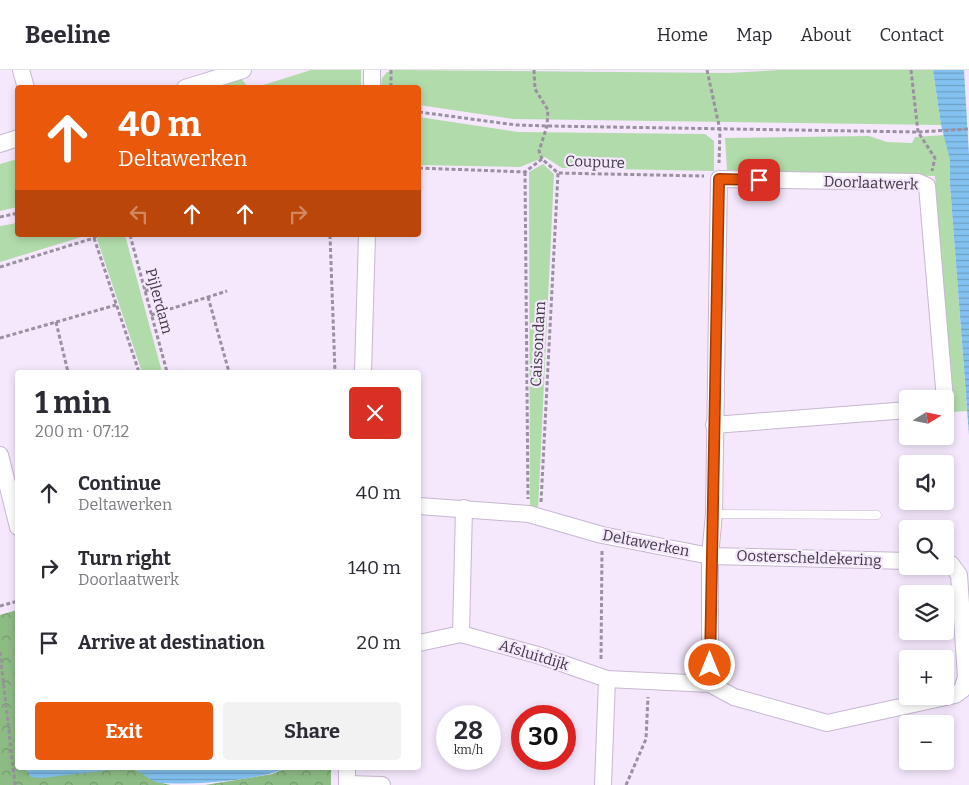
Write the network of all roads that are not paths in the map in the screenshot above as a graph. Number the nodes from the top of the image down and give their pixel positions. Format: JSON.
{"nodes":[{"id":1,"x":21,"y":70,"type":"edge"},
{"id":2,"x":243,"y":70,"type":"edge"},
{"id":3,"x":372,"y":70,"type":"edge"},
{"id":4,"x":211,"y":75,"type":"edge"},
{"id":5,"x":25,"y":85,"type":"edge"},
{"id":6,"x":190,"y":85,"type":"edge"},
{"id":7,"x":372,"y":85,"type":"edge"},
{"id":8,"x":15,"y":139,"type":"edge"},
{"id":9,"x":0,"y":144,"type":"edge"},
{"id":10,"x":719,"y":179,"type":"joint"},
{"id":11,"x":367,"y":237,"type":"edge"},
{"id":12,"x":363,"y":370,"type":"edge"},
{"id":13,"x":944,"y":390,"type":"edge"},
{"id":14,"x":899,"y":411,"type":"edge"},
{"id":15,"x":714,"y":425,"type":"junction"},
{"id":16,"x":0,"y":455,"type":"edge"},
{"id":17,"x":421,"y":506,"type":"edge"},
{"id":18,"x":464,"y":508,"type":"junction"},
{"id":19,"x":714,"y":514,"type":"junction"},
{"id":20,"x":15,"y":515,"type":"edge"},
{"id":21,"x":877,"y":515,"type":"dead end"},
{"id":22,"x":710,"y":556,"type":"junction"},
{"id":23,"x":899,"y":561,"type":"edge"},
{"id":24,"x":954,"y":568,"type":"edge"},
{"id":25,"x":460,"y":634,"type":"junction"},
{"id":26,"x":421,"y":643,"type":"edge"},
{"id":27,"x":604,"y":678,"type":"junction"},
{"id":28,"x":710,"y":684,"type":"junction"},
{"id":29,"x":347,"y":770,"type":"edge"},
{"id":30,"x":382,"y":785,"type":"edge"},
{"id":31,"x":603,"y":785,"type":"edge"}],
"edges":[{"from":1,"to":5,"type":"street"},
{"from":2,"to":4,"type":"street"},
{"from":3,"to":7,"type":"street"},
{"from":4,"to":6,"type":"street"},
{"from":8,"to":9,"type":"street"},
{"from":10,"to":13,"type":"street","name":"Doorlaatwerk"},
{"from":10,"to":15,"type":"street","name":"Deltawerken"},
{"from":11,"to":12,"type":"street"},
{"from":14,"to":15,"type":"street"},
{"from":15,"to":19,"type":"street","name":"Deltawerken"},
{"from":16,"to":20,"type":"street"},
{"from":17,"to":18,"type":"street","name":"Deltawerken"},
{"from":18,"to":22,"type":"street","name":"Deltawerken"},
{"from":18,"to":25,"type":"street"},
{"from":19,"to":21,"type":"lane"},
{"from":19,"to":22,"type":"street","name":"Deltawerken"},
{"from":22,"to":23,"type":"street","name":"Oosterscheldekering"},
{"from":22,"to":28,"type":"street"},
{"from":24,"to":28,"type":"street"},
{"from":25,"to":26,"type":"street","name":"Afsluitdijk"},
{"from":25,"to":27,"type":"street","name":"Afsluitdijk"},
{"from":27,"to":28,"type":"street","name":"Afsluitdijk"},
{"from":27,"to":31,"type":"street"},
{"from":29,"to":30,"type":"street"}]}
